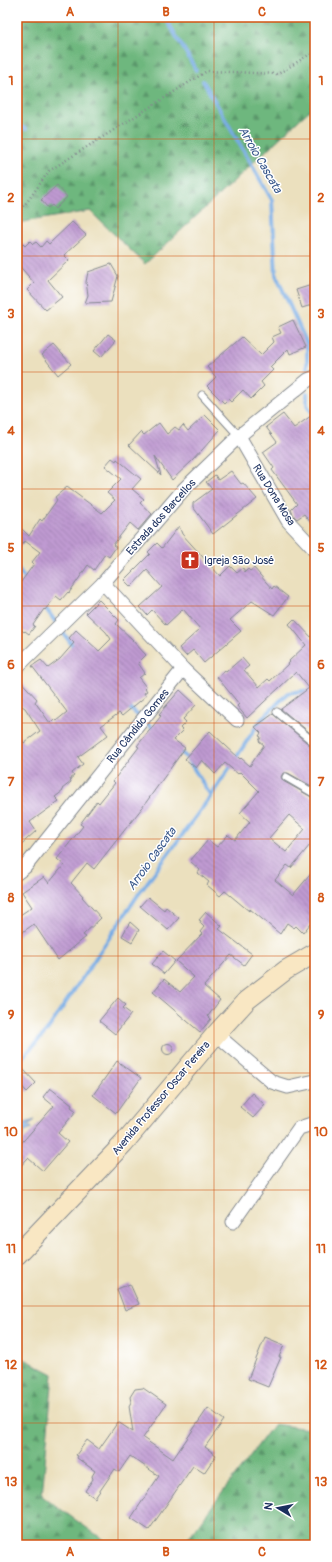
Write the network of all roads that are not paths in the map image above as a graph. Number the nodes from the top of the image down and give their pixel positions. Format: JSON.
{"nodes":[{"id":1,"x":315,"y":377,"type":"edge"},
{"id":2,"x":202,"y":395,"type":"dead end"},
{"id":3,"x":239,"y":436,"type":"junction"},
{"id":4,"x":315,"y":550,"type":"edge"},
{"id":5,"x":103,"y":583,"type":"junction"},
{"id":6,"x":17,"y":667,"type":"edge"},
{"id":7,"x":184,"y":669,"type":"junction"},
{"id":8,"x":277,"y":712,"type":"dead end"},
{"id":9,"x":237,"y":720,"type":"dead end"},
{"id":10,"x":315,"y":743,"type":"edge"},
{"id":11,"x":286,"y":777,"type":"dead end"},
{"id":12,"x":315,"y":794,"type":"edge"},
{"id":13,"x":17,"y":874,"type":"edge"},
{"id":14,"x":315,"y":953,"type":"edge"},
{"id":15,"x":216,"y":1034,"type":"junction"},
{"id":16,"x":315,"y":1081,"type":"edge"},
{"id":17,"x":315,"y":1124,"type":"edge"},
{"id":18,"x":233,"y":1222,"type":"dead end"},
{"id":19,"x":17,"y":1255,"type":"edge"}],
"edges":[{"from":1,"to":3,"type":"street","name":"Estrada dos Barcellos"},
{"from":2,"to":3,"type":"lane"},
{"from":3,"to":4,"type":"street","name":"Rua Dona Mosa"},
{"from":3,"to":5,"type":"street","name":"Estrada dos Barcellos"},
{"from":5,"to":6,"type":"street","name":"Estrada dos Barcellos"},
{"from":5,"to":7,"type":"street"},
{"from":7,"to":9,"type":"street"},
{"from":7,"to":13,"type":"street","name":"Rua Cândido Gomes"},
{"from":8,"to":10,"type":"lane"},
{"from":11,"to":12,"type":"lane"},
{"from":14,"to":15,"type":"main road","name":"Avenida Professor Oscar Pereira"},
{"from":15,"to":16,"type":"street"},
{"from":15,"to":19,"type":"main road","name":"Avenida Professor Oscar Pereira"},
{"from":17,"to":18,"type":"street"}]}
